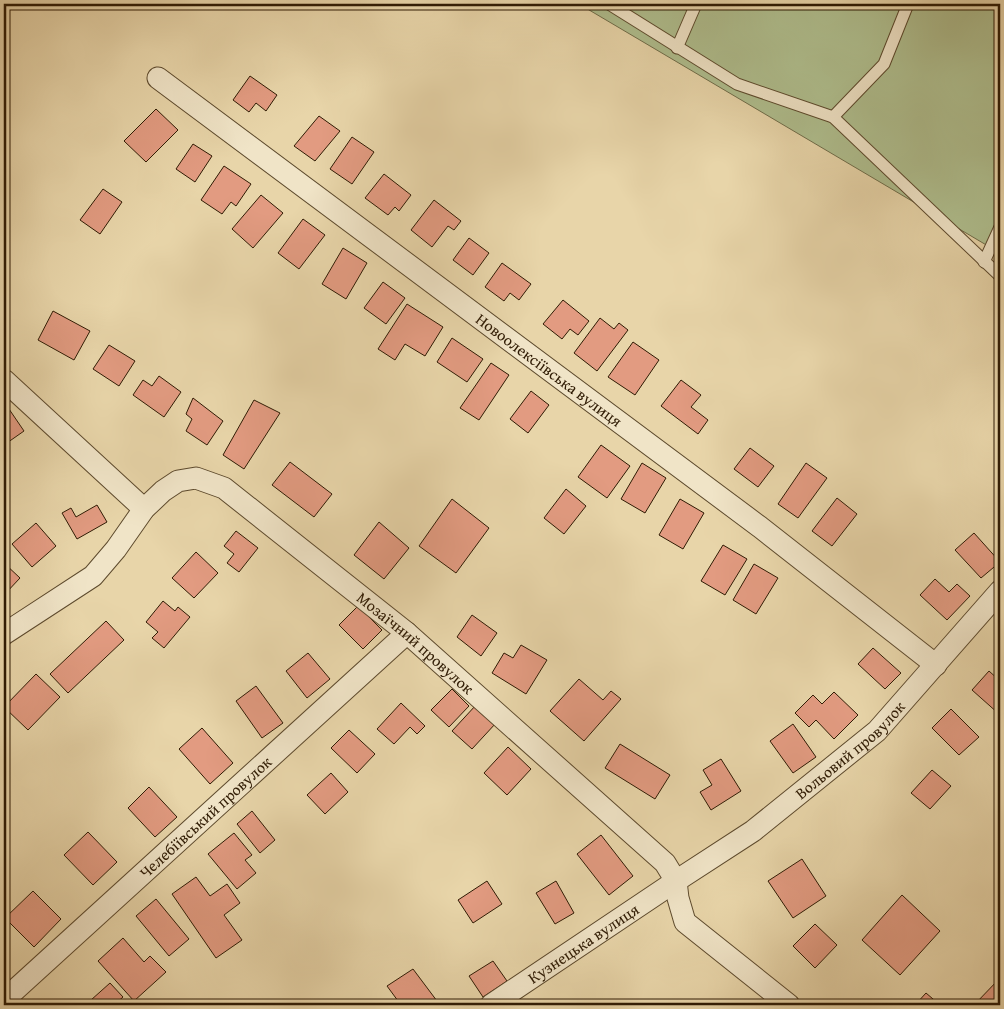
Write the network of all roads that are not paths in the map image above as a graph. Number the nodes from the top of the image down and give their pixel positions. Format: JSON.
{"nodes":[{"id":1,"x":609,"y":4,"type":"edge"},
{"id":2,"x":696,"y":4,"type":"edge"},
{"id":3,"x":908,"y":4,"type":"edge"},
{"id":4,"x":677,"y":48,"type":"junction"},
{"id":5,"x":158,"y":78,"type":"dead end"},
{"id":6,"x":833,"y":117,"type":"junction"},
{"id":7,"x":1000,"y":228,"type":"edge"},
{"id":8,"x":984,"y":262,"type":"junction"},
{"id":9,"x":1000,"y":276,"type":"edge"},
{"id":10,"x":4,"y":380,"type":"edge"},
{"id":11,"x":144,"y":510,"type":"junction"},
{"id":12,"x":1000,"y":591,"type":"edge"},
{"id":13,"x":407,"y":633,"type":"junction"},
{"id":14,"x":4,"y":634,"type":"edge"},
{"id":15,"x":936,"y":665,"type":"junction"},
{"id":16,"x":676,"y":881,"type":"junction"},
{"id":17,"x":4,"y":1000,"type":"edge"},
{"id":18,"x":491,"y":1005,"type":"edge"},
{"id":19,"x":790,"y":1005,"type":"edge"}],
"edges":[{"from":1,"to":4,"type":"lane"},
{"from":2,"to":4,"type":"lane"},
{"from":3,"to":6,"type":"lane"},
{"from":4,"to":6,"type":"lane"},
{"from":5,"to":15,"type":"street","name":"Новоолексіївська вулиця"},
{"from":6,"to":8,"type":"lane"},
{"from":7,"to":8,"type":"lane"},
{"from":8,"to":9,"type":"lane"},
{"from":10,"to":11,"type":"street"},
{"from":11,"to":13,"type":"street","name":"Мозаїчний провулок"},
{"from":11,"to":14,"type":"street","name":"Мозаїчний провулок"},
{"from":12,"to":15,"type":"street","name":"Вольовий провулок"},
{"from":13,"to":16,"type":"street","name":"Мозаїчний провулок"},
{"from":13,"to":17,"type":"street","name":"Челебіївський провулок"},
{"from":15,"to":16,"type":"street","name":"Вольовий провулок"},
{"from":16,"to":18,"type":"street","name":"Кузнецька вулиця"},
{"from":16,"to":19,"type":"street","name":"Мозаїчний провулок"}]}
